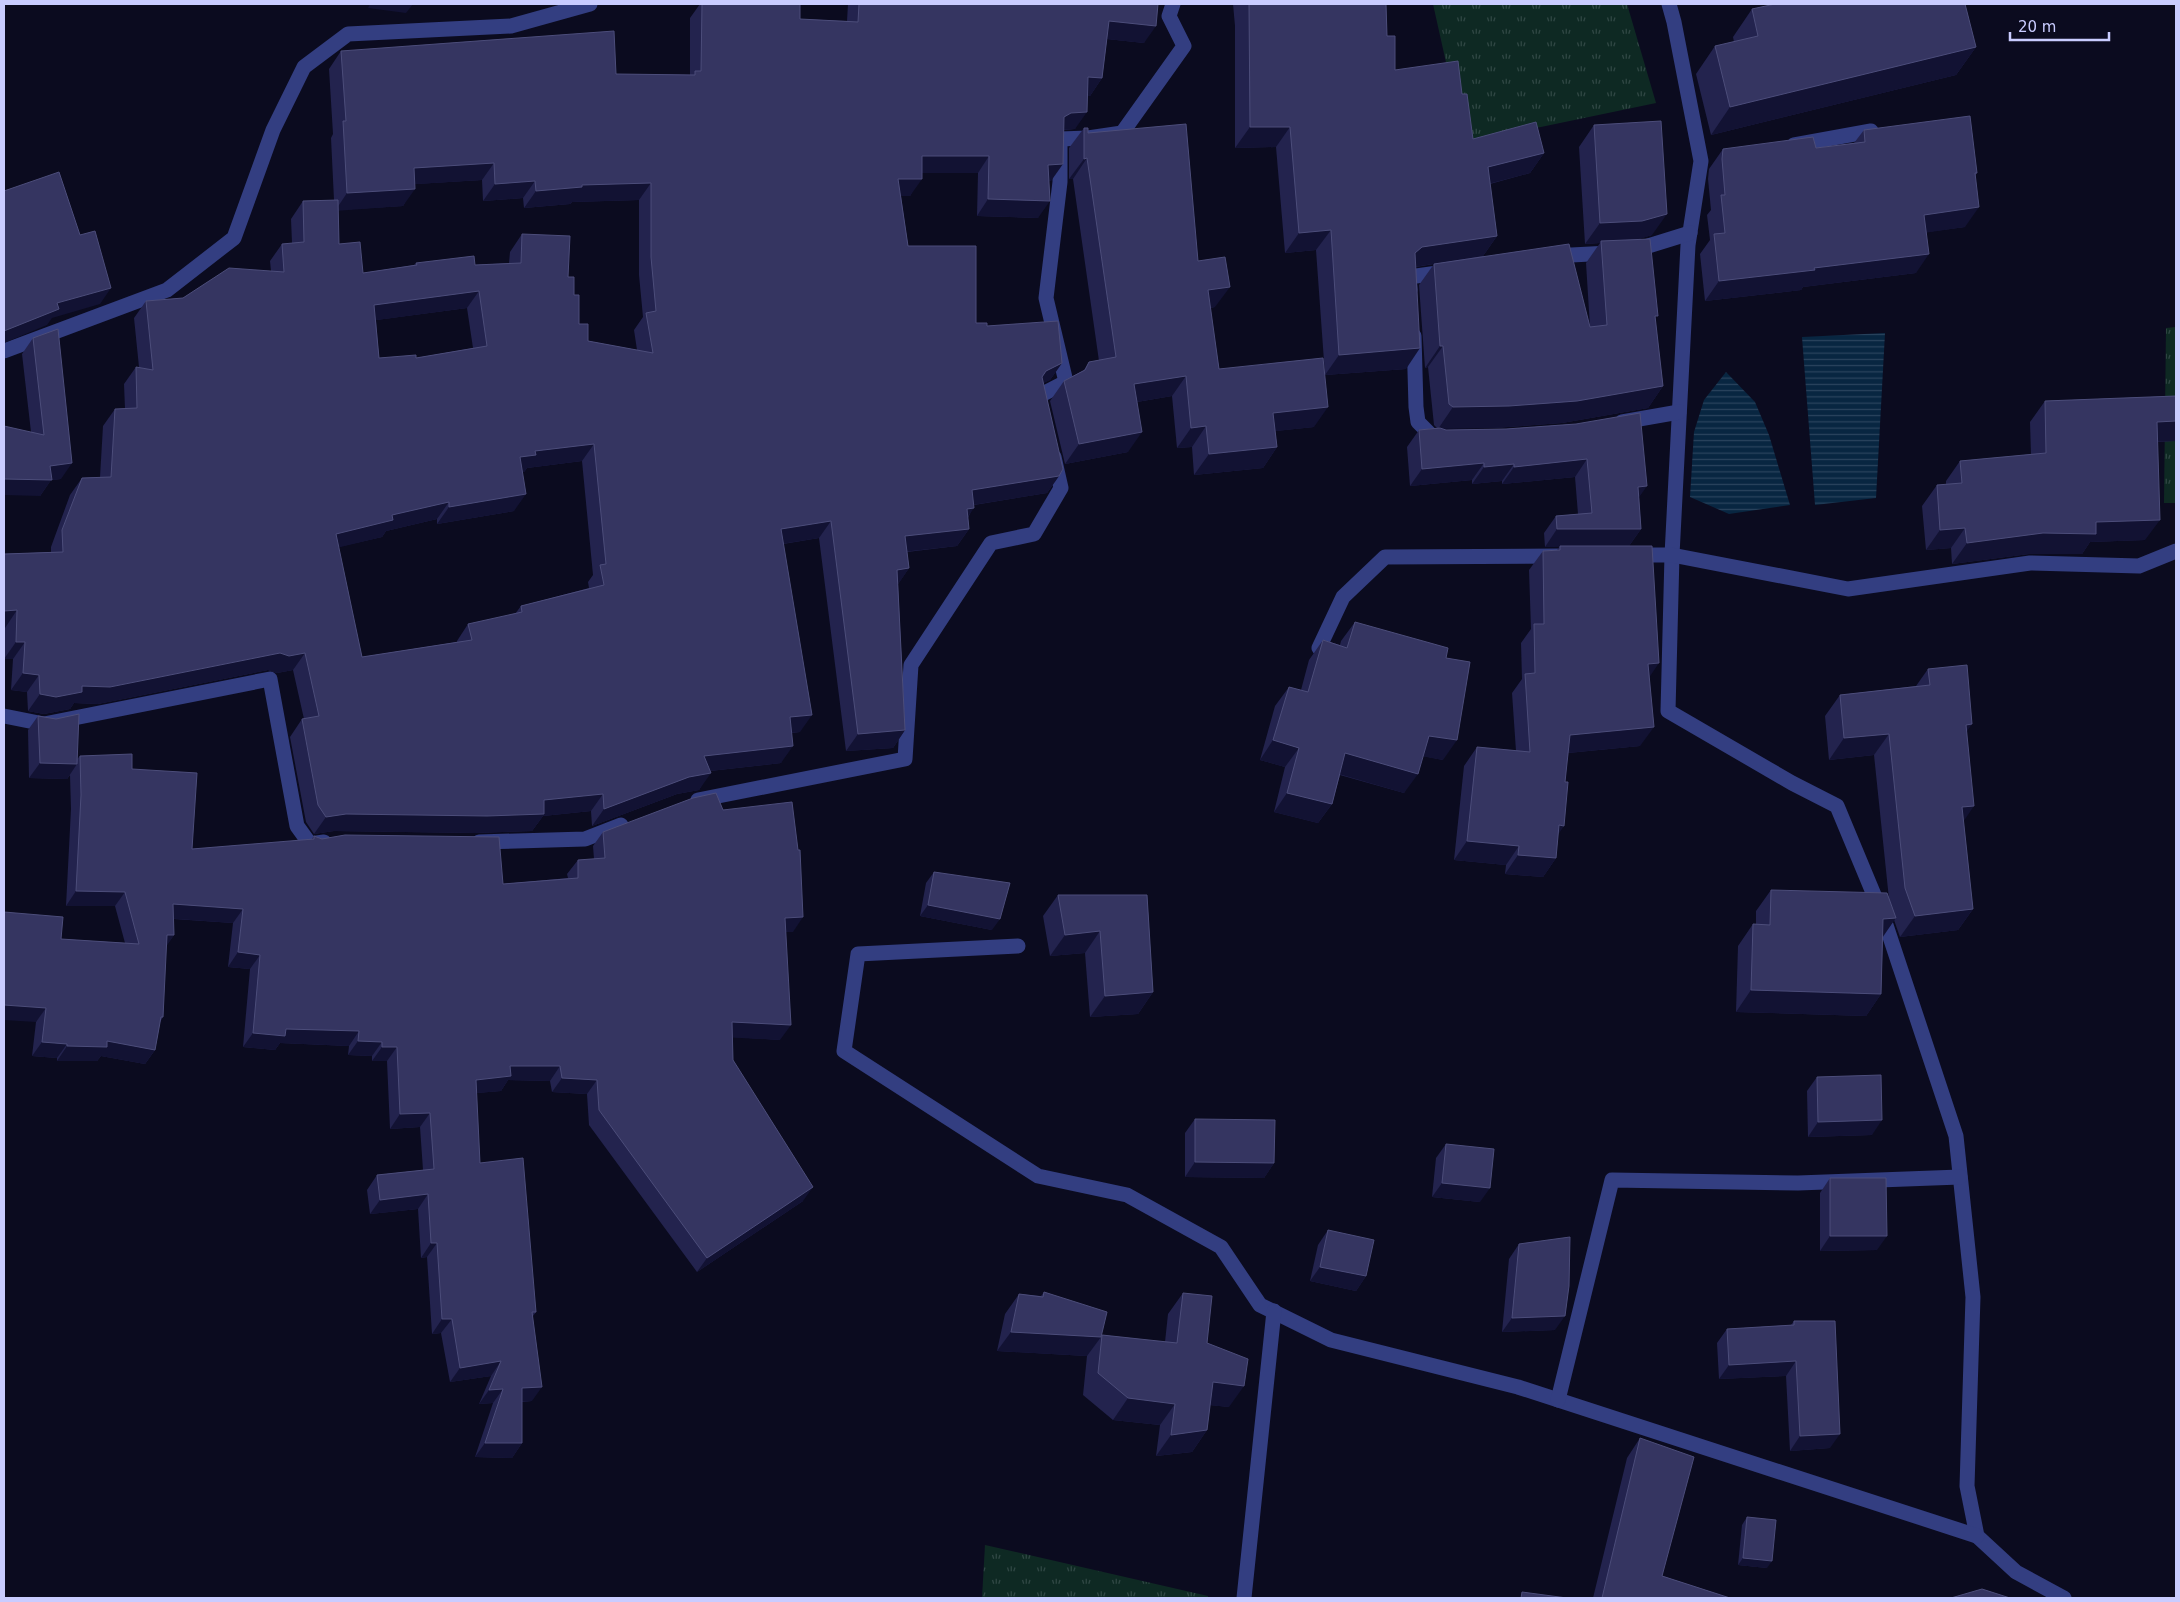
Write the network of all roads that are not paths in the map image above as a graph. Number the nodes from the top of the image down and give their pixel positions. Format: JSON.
{"nodes":[{"id":1,"x":590,"y":4,"type":"edge"},
{"id":2,"x":1173,"y":4,"type":"edge"},
{"id":3,"x":1669,"y":4,"type":"edge"},
{"id":4,"x":1871,"y":131,"type":"edge"},
{"id":5,"x":1779,"y":148,"type":"edge"},
{"id":6,"x":1690,"y":232,"type":"junction"},
{"id":7,"x":1542,"y":257,"type":"edge"},
{"id":8,"x":1456,"y":270,"type":"edge"},
{"id":9,"x":1412,"y":305,"type":"edge"},
{"id":10,"x":1413,"y":324,"type":"edge"},
{"id":11,"x":4,"y":352,"type":"edge"},
{"id":12,"x":1679,"y":412,"type":"junction"},
{"id":13,"x":1044,"y":422,"type":"edge"},
{"id":14,"x":1611,"y":424,"type":"edge"},
{"id":15,"x":1460,"y":437,"type":"edge"},
{"id":16,"x":1050,"y":446,"type":"edge"},
{"id":17,"x":2176,"y":551,"type":"edge"},
{"id":18,"x":1672,"y":555,"type":"junction"},
{"id":19,"x":1573,"y":556,"type":"edge"},
{"id":20,"x":1622,"y":556,"type":"edge"},
{"id":21,"x":1319,"y":648,"type":"edge"},
{"id":22,"x":4,"y":716,"type":"edge"},
{"id":23,"x":680,"y":803,"type":"edge"},
{"id":24,"x":637,"y":819,"type":"edge"},
{"id":25,"x":343,"y":840,"type":"edge"},
{"id":26,"x":466,"y":842,"type":"edge"},
{"id":27,"x":1018,"y":946,"type":"dead end"},
{"id":28,"x":1960,"y":1177,"type":"junction"},
{"id":29,"x":1274,"y":1312,"type":"junction"},
{"id":30,"x":1558,"y":1400,"type":"junction"},
{"id":31,"x":1977,"y":1536,"type":"junction"},
{"id":32,"x":1244,"y":1598,"type":"edge"},
{"id":33,"x":2064,"y":1598,"type":"edge"}],
"edges":[{"from":1,"to":11,"type":"street"},
{"from":2,"to":13,"type":"street"},
{"from":3,"to":6,"type":"street"},
{"from":4,"to":5,"type":"street"},
{"from":6,"to":7,"type":"street"},
{"from":6,"to":12,"type":"street"},
{"from":8,"to":9,"type":"street"},
{"from":10,"to":15,"type":"street"},
{"from":12,"to":14,"type":"street"},
{"from":12,"to":18,"type":"street"},
{"from":16,"to":23,"type":"street"},
{"from":17,"to":18,"type":"street"},
{"from":18,"to":20,"type":"street"},
{"from":18,"to":28,"type":"street"},
{"from":19,"to":21,"type":"street"},
{"from":22,"to":25,"type":"street"},
{"from":24,"to":26,"type":"street"},
{"from":27,"to":29,"type":"street"},
{"from":28,"to":30,"type":"street"},
{"from":28,"to":31,"type":"street"},
{"from":29,"to":30,"type":"street"},
{"from":29,"to":32,"type":"street"},
{"from":30,"to":31,"type":"street"},
{"from":31,"to":33,"type":"street"}]}
